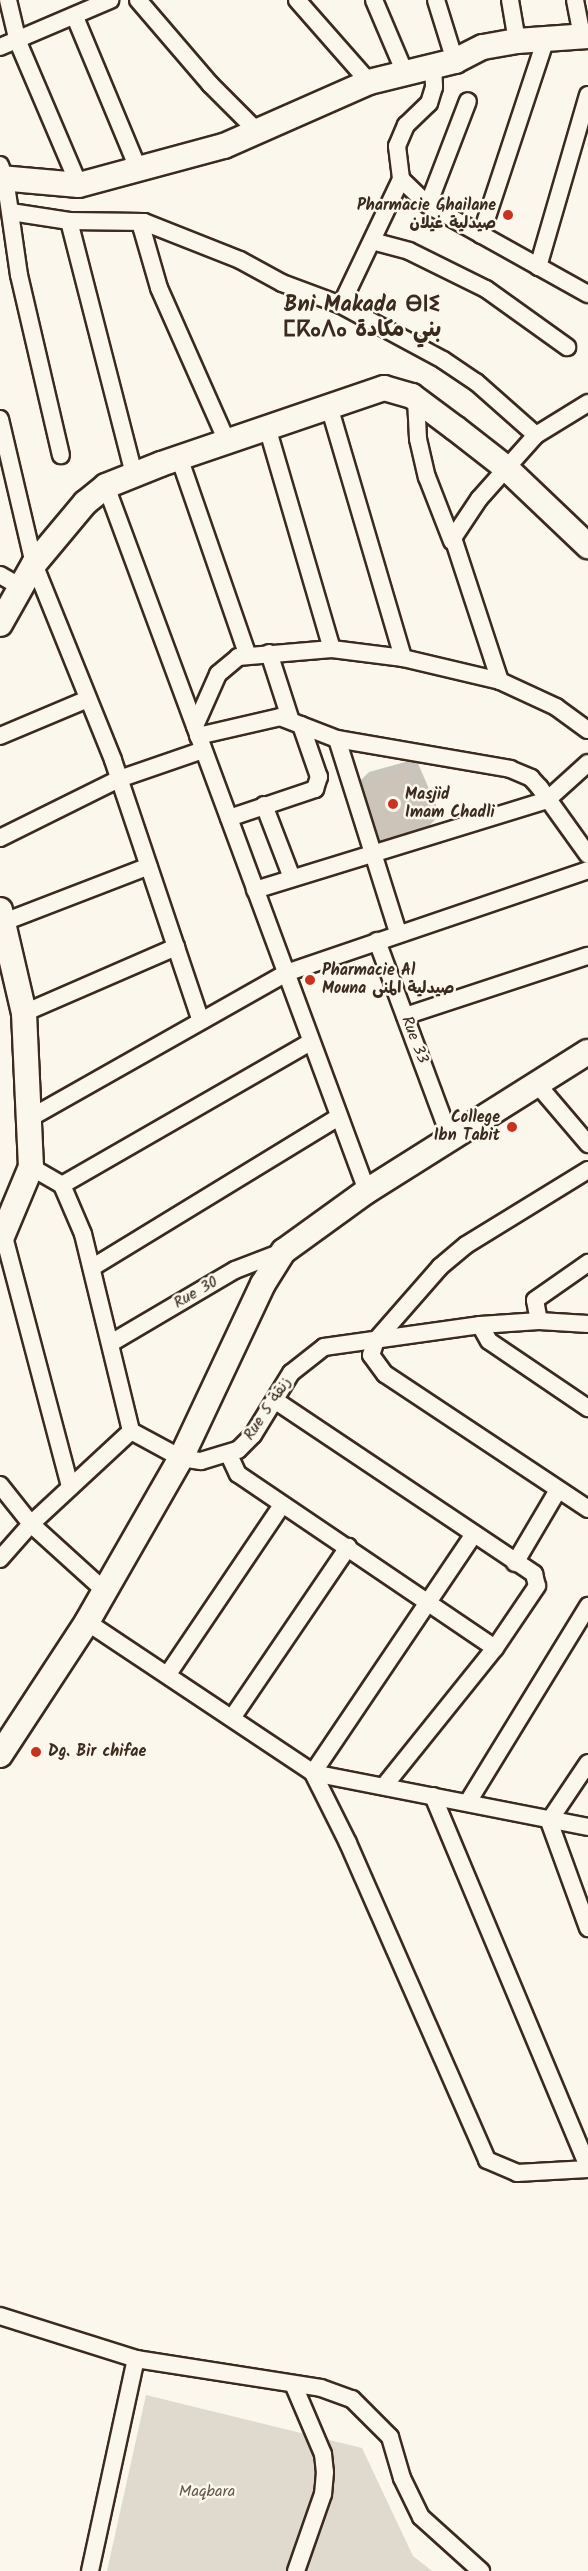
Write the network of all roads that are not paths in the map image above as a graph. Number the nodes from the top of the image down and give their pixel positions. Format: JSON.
{"nodes":[{"id":1,"x":8,"y":0,"type":"edge"},
{"id":2,"x":110,"y":0,"type":"edge"},
{"id":3,"x":138,"y":0,"type":"edge"},
{"id":4,"x":297,"y":0,"type":"edge"},
{"id":5,"x":374,"y":0,"type":"edge"},
{"id":6,"x":436,"y":0,"type":"edge"},
{"id":7,"x":510,"y":0,"type":"edge"},
{"id":8,"x":575,"y":0,"type":"edge"},
{"id":9,"x":75,"y":17,"type":"junction"},
{"id":10,"x":585,"y":36,"type":"edge"},
{"id":11,"x":546,"y":39,"type":"junction"},
{"id":12,"x":517,"y":41,"type":"junction"},
{"id":13,"x":18,"y":42,"type":"junction"},
{"id":14,"x":0,"y":47,"type":"edge"},
{"id":15,"x":444,"y":64,"type":"junction"},
{"id":16,"x":405,"y":73,"type":"junction"},
{"id":17,"x":369,"y":82,"type":"junction"},
{"id":18,"x":588,"y":95,"type":"edge"},
{"id":19,"x":468,"y":101,"type":"dead end"},
{"id":20,"x":258,"y":132,"type":"junction"},
{"id":21,"x":139,"y":171,"type":"junction"},
{"id":22,"x":2,"y":174,"type":"edge"},
{"id":23,"x":401,"y":179,"type":"junction"},
{"id":24,"x":79,"y":185,"type":"junction"},
{"id":25,"x":428,"y":205,"type":"junction"},
{"id":26,"x":11,"y":212,"type":"junction"},
{"id":27,"x":69,"y":221,"type":"junction"},
{"id":28,"x":144,"y":222,"type":"junction"},
{"id":29,"x":481,"y":235,"type":"junction"},
{"id":30,"x":372,"y":242,"type":"junction"},
{"id":31,"x":538,"y":267,"type":"junction"},
{"id":32,"x":588,"y":294,"type":"edge"},
{"id":33,"x":341,"y":304,"type":"junction"},
{"id":34,"x":567,"y":347,"type":"dead end"},
{"id":35,"x":416,"y":399,"type":"junction"},
{"id":36,"x":588,"y":403,"type":"edge"},
{"id":37,"x":329,"y":406,"type":"junction"},
{"id":38,"x":0,"y":418,"type":"edge"},
{"id":39,"x":267,"y":427,"type":"junction"},
{"id":40,"x":536,"y":435,"type":"junction"},
{"id":41,"x":228,"y":444,"type":"junction"},
{"id":42,"x":60,"y":455,"type":"dead end"},
{"id":43,"x":180,"y":457,"type":"junction"},
{"id":44,"x":505,"y":467,"type":"junction"},
{"id":45,"x":135,"y":475,"type":"junction"},
{"id":46,"x":106,"y":486,"type":"junction"},
{"id":47,"x":452,"y":541,"type":"junction"},
{"id":48,"x":588,"y":546,"type":"edge"},
{"id":49,"x":34,"y":564,"type":"junction"},
{"id":50,"x":10,"y":580,"type":"edge"},
{"id":51,"x":0,"y":624,"type":"edge"},
{"id":52,"x":332,"y":650,"type":"junction"},
{"id":53,"x":247,"y":653,"type":"junction"},
{"id":54,"x":269,"y":653,"type":"junction"},
{"id":55,"x":404,"y":658,"type":"junction"},
{"id":56,"x":500,"y":681,"type":"junction"},
{"id":57,"x":88,"y":699,"type":"junction"},
{"id":58,"x":296,"y":723,"type":"junction"},
{"id":59,"x":588,"y":730,"type":"edge"},
{"id":60,"x":0,"y":736,"type":"edge"},
{"id":61,"x":199,"y":737,"type":"junction"},
{"id":62,"x":337,"y":739,"type":"junction"},
{"id":63,"x":588,"y":763,"type":"edge"},
{"id":64,"x":119,"y":779,"type":"junction"},
{"id":65,"x":547,"y":800,"type":"junction"},
{"id":66,"x":264,"y":805,"type":"junction"},
{"id":67,"x":229,"y":819,"type":"junction"},
{"id":68,"x":0,"y":838,"type":"edge"},
{"id":69,"x":371,"y":852,"type":"junction"},
{"id":70,"x":588,"y":855,"type":"edge"},
{"id":71,"x":149,"y":866,"type":"junction"},
{"id":72,"x":588,"y":870,"type":"edge"},
{"id":73,"x":292,"y":878,"type":"junction"},
{"id":74,"x":255,"y":890,"type":"junction"},
{"id":75,"x":2,"y":916,"type":"edge"},
{"id":76,"x":398,"y":933,"type":"junction"},
{"id":77,"x":376,"y":941,"type":"junction"},
{"id":78,"x":176,"y":947,"type":"junction"},
{"id":79,"x":588,"y":956,"type":"edge"},
{"id":80,"x":286,"y":973,"type":"junction"},
{"id":81,"x":24,"y":1013,"type":"junction"},
{"id":82,"x":405,"y":1016,"type":"junction"},
{"id":83,"x":201,"y":1021,"type":"junction"},
{"id":84,"x":311,"y":1042,"type":"junction"},
{"id":85,"x":588,"y":1052,"type":"edge"},
{"id":86,"x":537,"y":1084,"type":"junction"},
{"id":87,"x":339,"y":1117,"type":"junction"},
{"id":88,"x":30,"y":1118,"type":"junction"},
{"id":89,"x":451,"y":1140,"type":"junction"},
{"id":90,"x":588,"y":1144,"type":"edge"},
{"id":91,"x":31,"y":1167,"type":"junction"},
{"id":92,"x":588,"y":1170,"type":"edge"},
{"id":93,"x":62,"y":1185,"type":"junction"},
{"id":94,"x":367,"y":1191,"type":"junction"},
{"id":95,"x":1,"y":1233,"type":"edge"},
{"id":96,"x":284,"y":1251,"type":"junction"},
{"id":97,"x":588,"y":1263,"type":"edge"},
{"id":98,"x":93,"y":1267,"type":"junction"},
{"id":99,"x":539,"y":1321,"type":"junction"},
{"id":100,"x":588,"y":1324,"type":"edge"},
{"id":101,"x":480,"y":1325,"type":"junction"},
{"id":102,"x":376,"y":1340,"type":"junction"},
{"id":103,"x":111,"y":1343,"type":"junction"},
{"id":104,"x":276,"y":1401,"type":"junction"},
{"id":105,"x":588,"y":1408,"type":"edge"},
{"id":106,"x":130,"y":1431,"type":"junction"},
{"id":107,"x":229,"y":1455,"type":"junction"},
{"id":108,"x":181,"y":1458,"type":"junction"},
{"id":109,"x":0,"y":1485,"type":"edge"},
{"id":110,"x":70,"y":1487,"type":"junction"},
{"id":111,"x":558,"y":1490,"type":"junction"},
{"id":112,"x":282,"y":1505,"type":"junction"},
{"id":113,"x":588,"y":1509,"type":"edge"},
{"id":114,"x":31,"y":1524,"type":"junction"},
{"id":115,"x":474,"y":1534,"type":"junction"},
{"id":116,"x":348,"y":1547,"type":"junction"},
{"id":117,"x":0,"y":1559,"type":"edge"},
{"id":118,"x":515,"y":1563,"type":"junction"},
{"id":119,"x":105,"y":1591,"type":"junction"},
{"id":120,"x":428,"y":1601,"type":"junction"},
{"id":121,"x":588,"y":1606,"type":"edge"},
{"id":122,"x":87,"y":1622,"type":"junction"},
{"id":123,"x":495,"y":1648,"type":"junction"},
{"id":124,"x":168,"y":1674,"type":"junction"},
{"id":125,"x":232,"y":1718,"type":"junction"},
{"id":126,"x":0,"y":1755,"type":"edge"},
{"id":127,"x":588,"y":1763,"type":"edge"},
{"id":128,"x":313,"y":1773,"type":"junction"},
{"id":129,"x":384,"y":1786,"type":"junction"},
{"id":130,"x":433,"y":1796,"type":"junction"},
{"id":131,"x":468,"y":1802,"type":"junction"},
{"id":132,"x":549,"y":1821,"type":"junction"},
{"id":133,"x":588,"y":1827,"type":"edge"},
{"id":134,"x":588,"y":1928,"type":"edge"},
{"id":135,"x":588,"y":2168,"type":"edge"},
{"id":136,"x":0,"y":2316,"type":"edge"},
{"id":137,"x":136,"y":2359,"type":"junction"},
{"id":138,"x":294,"y":2386,"type":"junction"},
{"id":139,"x":90,"y":2571,"type":"edge"},
{"id":140,"x":296,"y":2571,"type":"edge"},
{"id":141,"x":482,"y":2571,"type":"edge"}],
"edges":[{"from":1,"to":13,"type":"street"},
{"from":2,"to":9,"type":"street"},
{"from":3,"to":20,"type":"street"},
{"from":4,"to":17,"type":"street"},
{"from":5,"to":16,"type":"street"},
{"from":6,"to":15,"type":"street"},
{"from":7,"to":12,"type":"street"},
{"from":8,"to":10,"type":"street"},
{"from":9,"to":13,"type":"street"},
{"from":9,"to":21,"type":"street"},
{"from":10,"to":11,"type":"street"},
{"from":11,"to":12,"type":"street"},
{"from":11,"to":29,"type":"street"},
{"from":12,"to":15,"type":"street"},
{"from":13,"to":14,"type":"street"},
{"from":13,"to":24,"type":"street"},
{"from":15,"to":16,"type":"street"},
{"from":15,"to":23,"type":"street"},
{"from":16,"to":17,"type":"street"},
{"from":17,"to":20,"type":"street"},
{"from":18,"to":31,"type":"street"},
{"from":19,"to":25,"type":"street"},
{"from":20,"to":21,"type":"street"},
{"from":21,"to":24,"type":"street"},
{"from":22,"to":24,"type":"street"},
{"from":22,"to":26,"type":"street"},
{"from":23,"to":25,"type":"street"},
{"from":23,"to":30,"type":"street"},
{"from":25,"to":29,"type":"street"},
{"from":26,"to":27,"type":"street"},
{"from":26,"to":42,"type":"street"},
{"from":27,"to":28,"type":"street"},
{"from":27,"to":45,"type":"street"},
{"from":28,"to":33,"type":"street"},
{"from":28,"to":41,"type":"street"},
{"from":29,"to":31,"type":"street"},
{"from":30,"to":33,"type":"street"},
{"from":30,"to":34,"type":"street"},
{"from":31,"to":32,"type":"street"},
{"from":33,"to":40,"type":"street"},
{"from":35,"to":37,"type":"street"},
{"from":35,"to":44,"type":"street"},
{"from":35,"to":47,"type":"street"},
{"from":36,"to":40,"type":"street"},
{"from":37,"to":39,"type":"street"},
{"from":37,"to":55,"type":"street"},
{"from":38,"to":49,"type":"street"},
{"from":39,"to":41,"type":"street"},
{"from":39,"to":52,"type":"street"},
{"from":40,"to":44,"type":"street"},
{"from":41,"to":43,"type":"street"},
{"from":43,"to":45,"type":"street"},
{"from":43,"to":53,"type":"street"},
{"from":44,"to":47,"type":"street"},
{"from":44,"to":48,"type":"street"},
{"from":45,"to":46,"type":"street"},
{"from":46,"to":49,"type":"street"},
{"from":46,"to":61,"type":"street"},
{"from":47,"to":56,"type":"street"},
{"from":49,"to":50,"type":"street"},
{"from":49,"to":57,"type":"street"},
{"from":50,"to":51,"type":"street"},
{"from":52,"to":54,"type":"street"},
{"from":52,"to":55,"type":"street"},
{"from":53,"to":54,"type":"street"},
{"from":53,"to":61,"type":"street"},
{"from":54,"to":58,"type":"street"},
{"from":55,"to":56,"type":"street"},
{"from":56,"to":59,"type":"street"},
{"from":57,"to":60,"type":"street"},
{"from":57,"to":64,"type":"street"},
{"from":58,"to":61,"type":"street"},
{"from":58,"to":62,"type":"street"},
{"from":58,"to":66,"type":"street"},
{"from":61,"to":64,"type":"street"},
{"from":61,"to":67,"type":"street"},
{"from":62,"to":65,"type":"street"},
{"from":62,"to":69,"type":"street"},
{"from":63,"to":65,"type":"street"},
{"from":64,"to":68,"type":"street"},
{"from":64,"to":71,"type":"street"},
{"from":65,"to":69,"type":"street"},
{"from":65,"to":70,"type":"street"},
{"from":66,"to":67,"type":"street"},
{"from":66,"to":73,"type":"street"},
{"from":67,"to":74,"type":"street"},
{"from":69,"to":73,"type":"street"},
{"from":69,"to":76,"type":"street"},
{"from":71,"to":75,"type":"street"},
{"from":71,"to":78,"type":"street"},
{"from":72,"to":76,"type":"street"},
{"from":73,"to":74,"type":"street"},
{"from":74,"to":80,"type":"street"},
{"from":75,"to":81,"type":"street"},
{"from":76,"to":77,"type":"street"},
{"from":77,"to":80,"type":"street"},
{"from":77,"to":82,"type":"street","name":"Rue 33"},
{"from":78,"to":81,"type":"street"},
{"from":78,"to":83,"type":"street"},
{"from":79,"to":82,"type":"street"},
{"from":80,"to":83,"type":"street"},
{"from":80,"to":84,"type":"street"},
{"from":81,"to":88,"type":"street"},
{"from":82,"to":89,"type":"street","name":"Rue 33"},
{"from":83,"to":88,"type":"street"},
{"from":84,"to":87,"type":"street"},
{"from":84,"to":93,"type":"street"},
{"from":85,"to":86,"type":"street"},
{"from":86,"to":89,"type":"street"},
{"from":86,"to":90,"type":"street"},
{"from":87,"to":94,"type":"street"},
{"from":87,"to":98,"type":"street"},
{"from":88,"to":91,"type":"street"},
{"from":89,"to":94,"type":"street"},
{"from":91,"to":93,"type":"street"},
{"from":91,"to":95,"type":"street"},
{"from":92,"to":102,"type":"street"},
{"from":93,"to":98,"type":"street"},
{"from":94,"to":96,"type":"street"},
{"from":95,"to":110,"type":"street"},
{"from":96,"to":103,"type":"street","name":"Rue 30"},
{"from":96,"to":108,"type":"street"},
{"from":97,"to":99,"type":"street"},
{"from":98,"to":103,"type":"street"},
{"from":99,"to":100,"type":"street","name":"Rue 5 زنقة"},
{"from":99,"to":101,"type":"street","name":"Rue 5 زنقة"},
{"from":101,"to":102,"type":"street","name":"Rue 5 زنقة"},
{"from":101,"to":105,"type":"street"},
{"from":102,"to":104,"type":"street","name":"Rue 5 زنقة"},
{"from":102,"to":111,"type":"street"},
{"from":103,"to":106,"type":"street"},
{"from":104,"to":107,"type":"street","name":"Rue 5 زنقة"},
{"from":104,"to":115,"type":"street"},
{"from":106,"to":108,"type":"street","name":"Rue 5 زنقة"},
{"from":106,"to":110,"type":"street"},
{"from":107,"to":108,"type":"street","name":"Rue 5 زنقة"},
{"from":107,"to":112,"type":"street"},
{"from":108,"to":119,"type":"street"},
{"from":109,"to":114,"type":"street"},
{"from":110,"to":114,"type":"street"},
{"from":111,"to":113,"type":"street"},
{"from":111,"to":118,"type":"street"},
{"from":112,"to":116,"type":"street"},
{"from":112,"to":124,"type":"street"},
{"from":114,"to":117,"type":"street"},
{"from":114,"to":119,"type":"street"},
{"from":115,"to":118,"type":"street"},
{"from":115,"to":120,"type":"street"},
{"from":116,"to":120,"type":"street"},
{"from":116,"to":125,"type":"street"},
{"from":118,"to":123,"type":"street"},
{"from":119,"to":122,"type":"street"},
{"from":120,"to":123,"type":"street"},
{"from":120,"to":128,"type":"street"},
{"from":121,"to":131,"type":"street"},
{"from":122,"to":124,"type":"street"},
{"from":122,"to":126,"type":"street"},
{"from":123,"to":129,"type":"street"},
{"from":124,"to":125,"type":"street"},
{"from":125,"to":128,"type":"street"},
{"from":127,"to":132,"type":"street"},
{"from":128,"to":129,"type":"street"},
{"from":128,"to":135,"type":"street"},
{"from":129,"to":130,"type":"street"},
{"from":130,"to":131,"type":"street"},
{"from":130,"to":135,"type":"street"},
{"from":131,"to":132,"type":"street"},
{"from":132,"to":133,"type":"street"},
{"from":132,"to":134,"type":"street"},
{"from":136,"to":137,"type":"street"},
{"from":137,"to":138,"type":"street"},
{"from":137,"to":139,"type":"street"},
{"from":138,"to":140,"type":"street"},
{"from":138,"to":141,"type":"street"}]}
